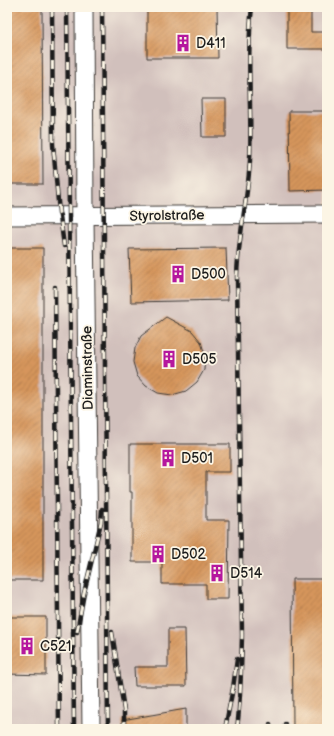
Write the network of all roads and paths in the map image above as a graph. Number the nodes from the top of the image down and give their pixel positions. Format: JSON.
{"nodes":[{"id":1,"x":84,"y":7,"type":"edge"},
{"id":2,"x":327,"y":214,"type":"edge"},
{"id":3,"x":7,"y":216,"type":"edge"},
{"id":4,"x":85,"y":216,"type":"junction"},
{"id":5,"x":91,"y":729,"type":"edge"}],
"edges":[{"from":1,"to":4,"type":"street","name":"Diaminstraße"},
{"from":2,"to":4,"type":"street","name":"Styrolstraße"},
{"from":3,"to":4,"type":"street","name":"Styrolstraße"},
{"from":4,"to":5,"type":"street","name":"Diaminstraße"}]}
